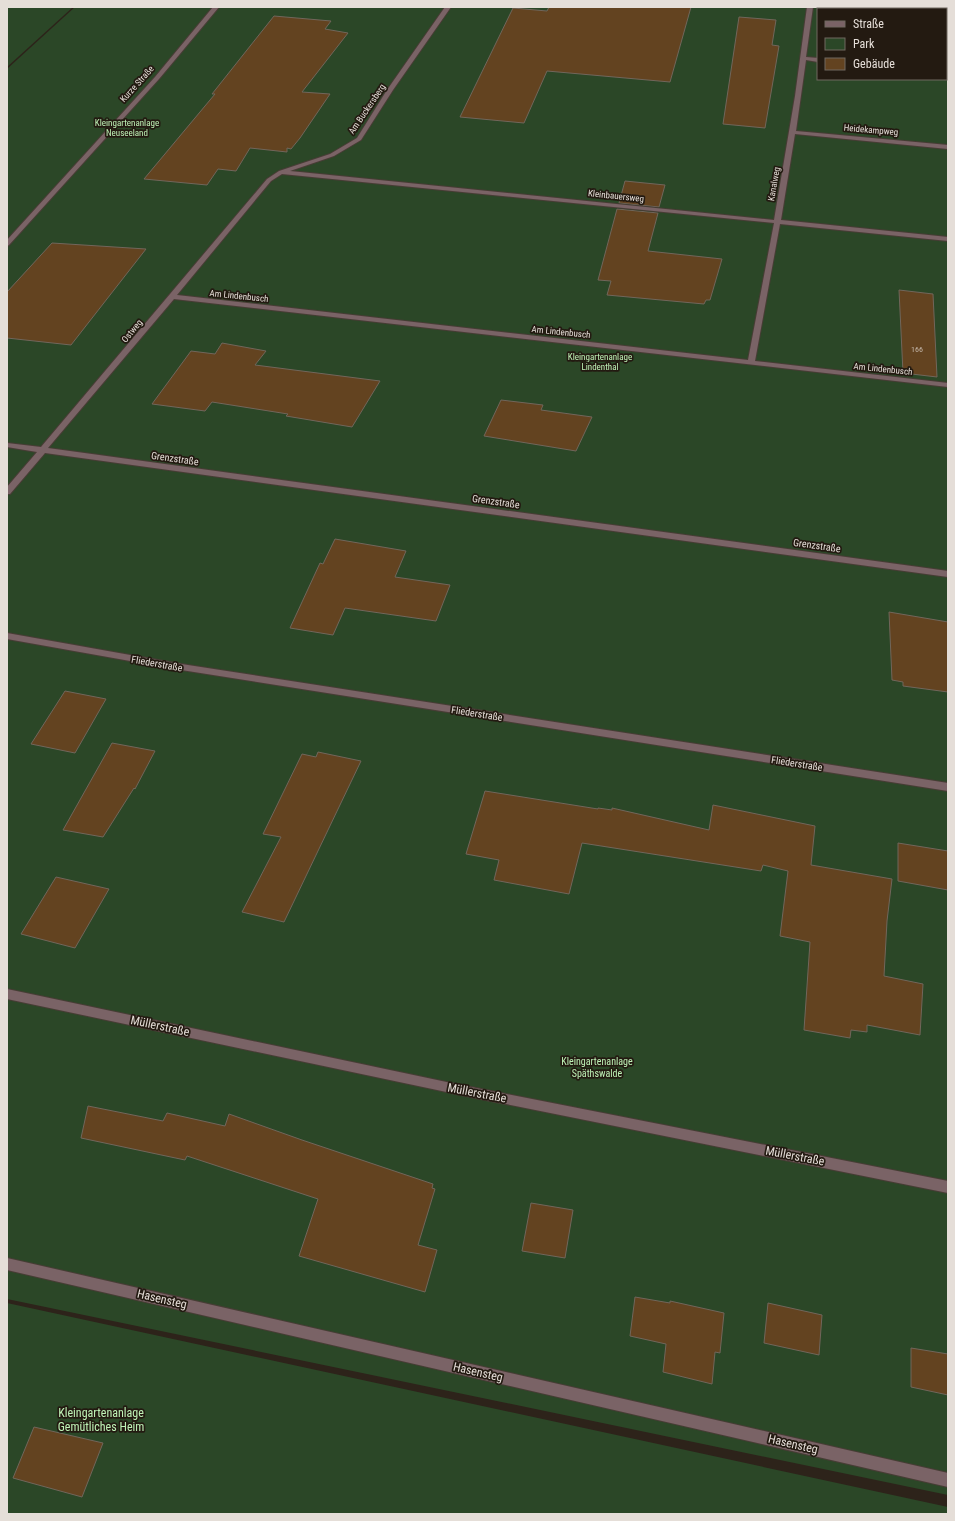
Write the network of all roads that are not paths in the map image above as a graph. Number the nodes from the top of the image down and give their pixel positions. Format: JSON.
{"nodes":[{"id":1,"x":216,"y":7,"type":"edge"},
{"id":2,"x":448,"y":7,"type":"edge"},
{"id":3,"x":810,"y":7,"type":"edge"},
{"id":4,"x":804,"y":58,"type":"junction"},
{"id":5,"x":817,"y":60,"type":"edge"},
{"id":6,"x":792,"y":132,"type":"junction"},
{"id":7,"x":948,"y":147,"type":"edge"},
{"id":8,"x":281,"y":172,"type":"junction"},
{"id":9,"x":269,"y":180,"type":"joint"},
{"id":10,"x":777,"y":221,"type":"junction"},
{"id":11,"x":948,"y":239,"type":"edge"},
{"id":12,"x":7,"y":244,"type":"edge"},
{"id":13,"x":172,"y":297,"type":"junction"},
{"id":14,"x":750,"y":363,"type":"junction"},
{"id":15,"x":948,"y":385,"type":"edge"},
{"id":16,"x":7,"y":445,"type":"edge"},
{"id":17,"x":41,"y":451,"type":"junction"},
{"id":18,"x":7,"y":492,"type":"edge"},
{"id":19,"x":948,"y":574,"type":"edge"},
{"id":20,"x":7,"y":636,"type":"edge"},
{"id":21,"x":948,"y":787,"type":"edge"},
{"id":22,"x":7,"y":994,"type":"edge"},
{"id":23,"x":948,"y":1186,"type":"edge"},
{"id":24,"x":7,"y":1264,"type":"edge"},
{"id":25,"x":948,"y":1480,"type":"edge"}],
"edges":[{"from":1,"to":12,"type":"lane","name":"Kurze Straße"},
{"from":2,"to":8,"type":"lane","name":"Am Buckersberg"},
{"from":3,"to":4,"type":"lane","name":"Kanalweg"},
{"from":4,"to":5,"type":"lane"},
{"from":4,"to":6,"type":"lane","name":"Kanalweg"},
{"from":6,"to":7,"type":"lane","name":"Heidekampweg"},
{"from":6,"to":10,"type":"lane","name":"Kanalweg"},
{"from":8,"to":9,"type":"lane","name":"Am Buckersberg"},
{"from":8,"to":10,"type":"lane","name":"Kleinbauersweg"},
{"from":9,"to":13,"type":"lane","name":"Ostweg"},
{"from":10,"to":11,"type":"lane","name":"Kleinbauersweg"},
{"from":10,"to":14,"type":"lane","name":"Kanalweg"},
{"from":13,"to":14,"type":"lane","name":"Am Lindenbusch"},
{"from":13,"to":17,"type":"lane","name":"Ostweg"},
{"from":14,"to":15,"type":"lane","name":"Am Lindenbusch"},
{"from":16,"to":17,"type":"lane"},
{"from":17,"to":18,"type":"lane","name":"Ostweg"},
{"from":17,"to":19,"type":"lane","name":"Grenzstraße"},
{"from":20,"to":21,"type":"lane","name":"Fliederstraße"},
{"from":22,"to":23,"type":"lane","name":"Müllerstraße"},
{"from":24,"to":25,"type":"lane","name":"Hasensteg"}]}
